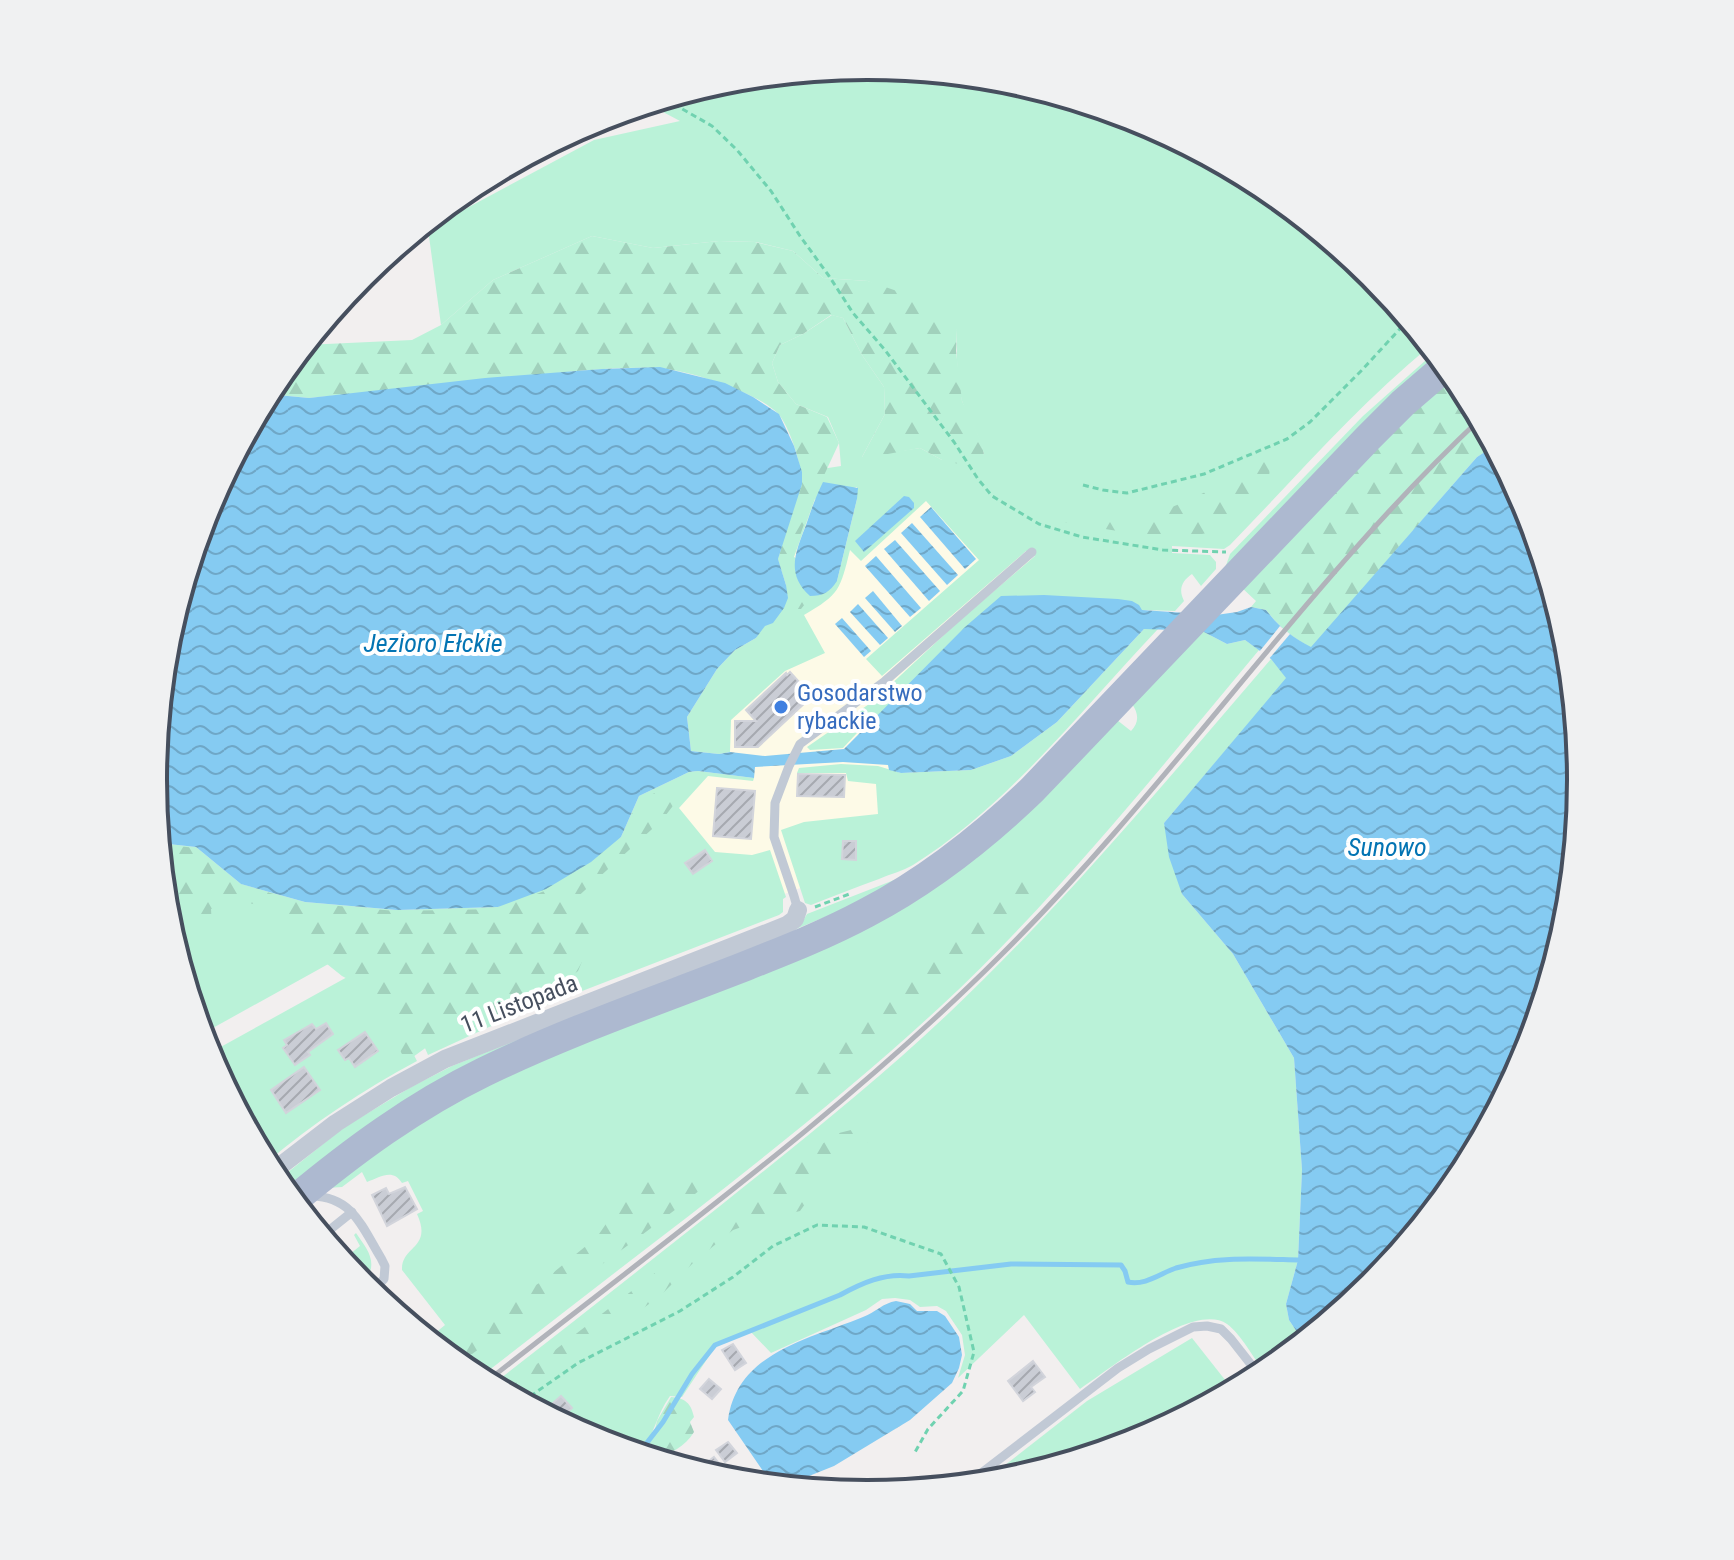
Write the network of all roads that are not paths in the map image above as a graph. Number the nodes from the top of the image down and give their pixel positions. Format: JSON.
{"nodes":[{"id":1,"x":1437,"y":374,"type":"edge"},
{"id":2,"x":1032,"y":552,"type":"dead end"},
{"id":3,"x":798,"y":910,"type":"joint"},
{"id":4,"x":282,"y":1164,"type":"edge"},
{"id":5,"x":303,"y":1193,"type":"edge"},
{"id":6,"x":306,"y":1197,"type":"edge"},
{"id":7,"x":352,"y":1212,"type":"junction"},
{"id":8,"x":331,"y":1229,"type":"edge"},
{"id":9,"x":380,"y":1283,"type":"edge"},
{"id":10,"x":1251,"y":1365,"type":"edge"},
{"id":11,"x":985,"y":1470,"type":"edge"}],
"edges":[{"from":1,"to":5,"type":"main road"},
{"from":2,"to":3,"type":"lane"},
{"from":3,"to":4,"type":"street","name":"11 Listopada"},
{"from":6,"to":7,"type":"lane"},
{"from":7,"to":8,"type":"lane"},
{"from":7,"to":9,"type":"lane"},
{"from":10,"to":11,"type":"lane"}]}
